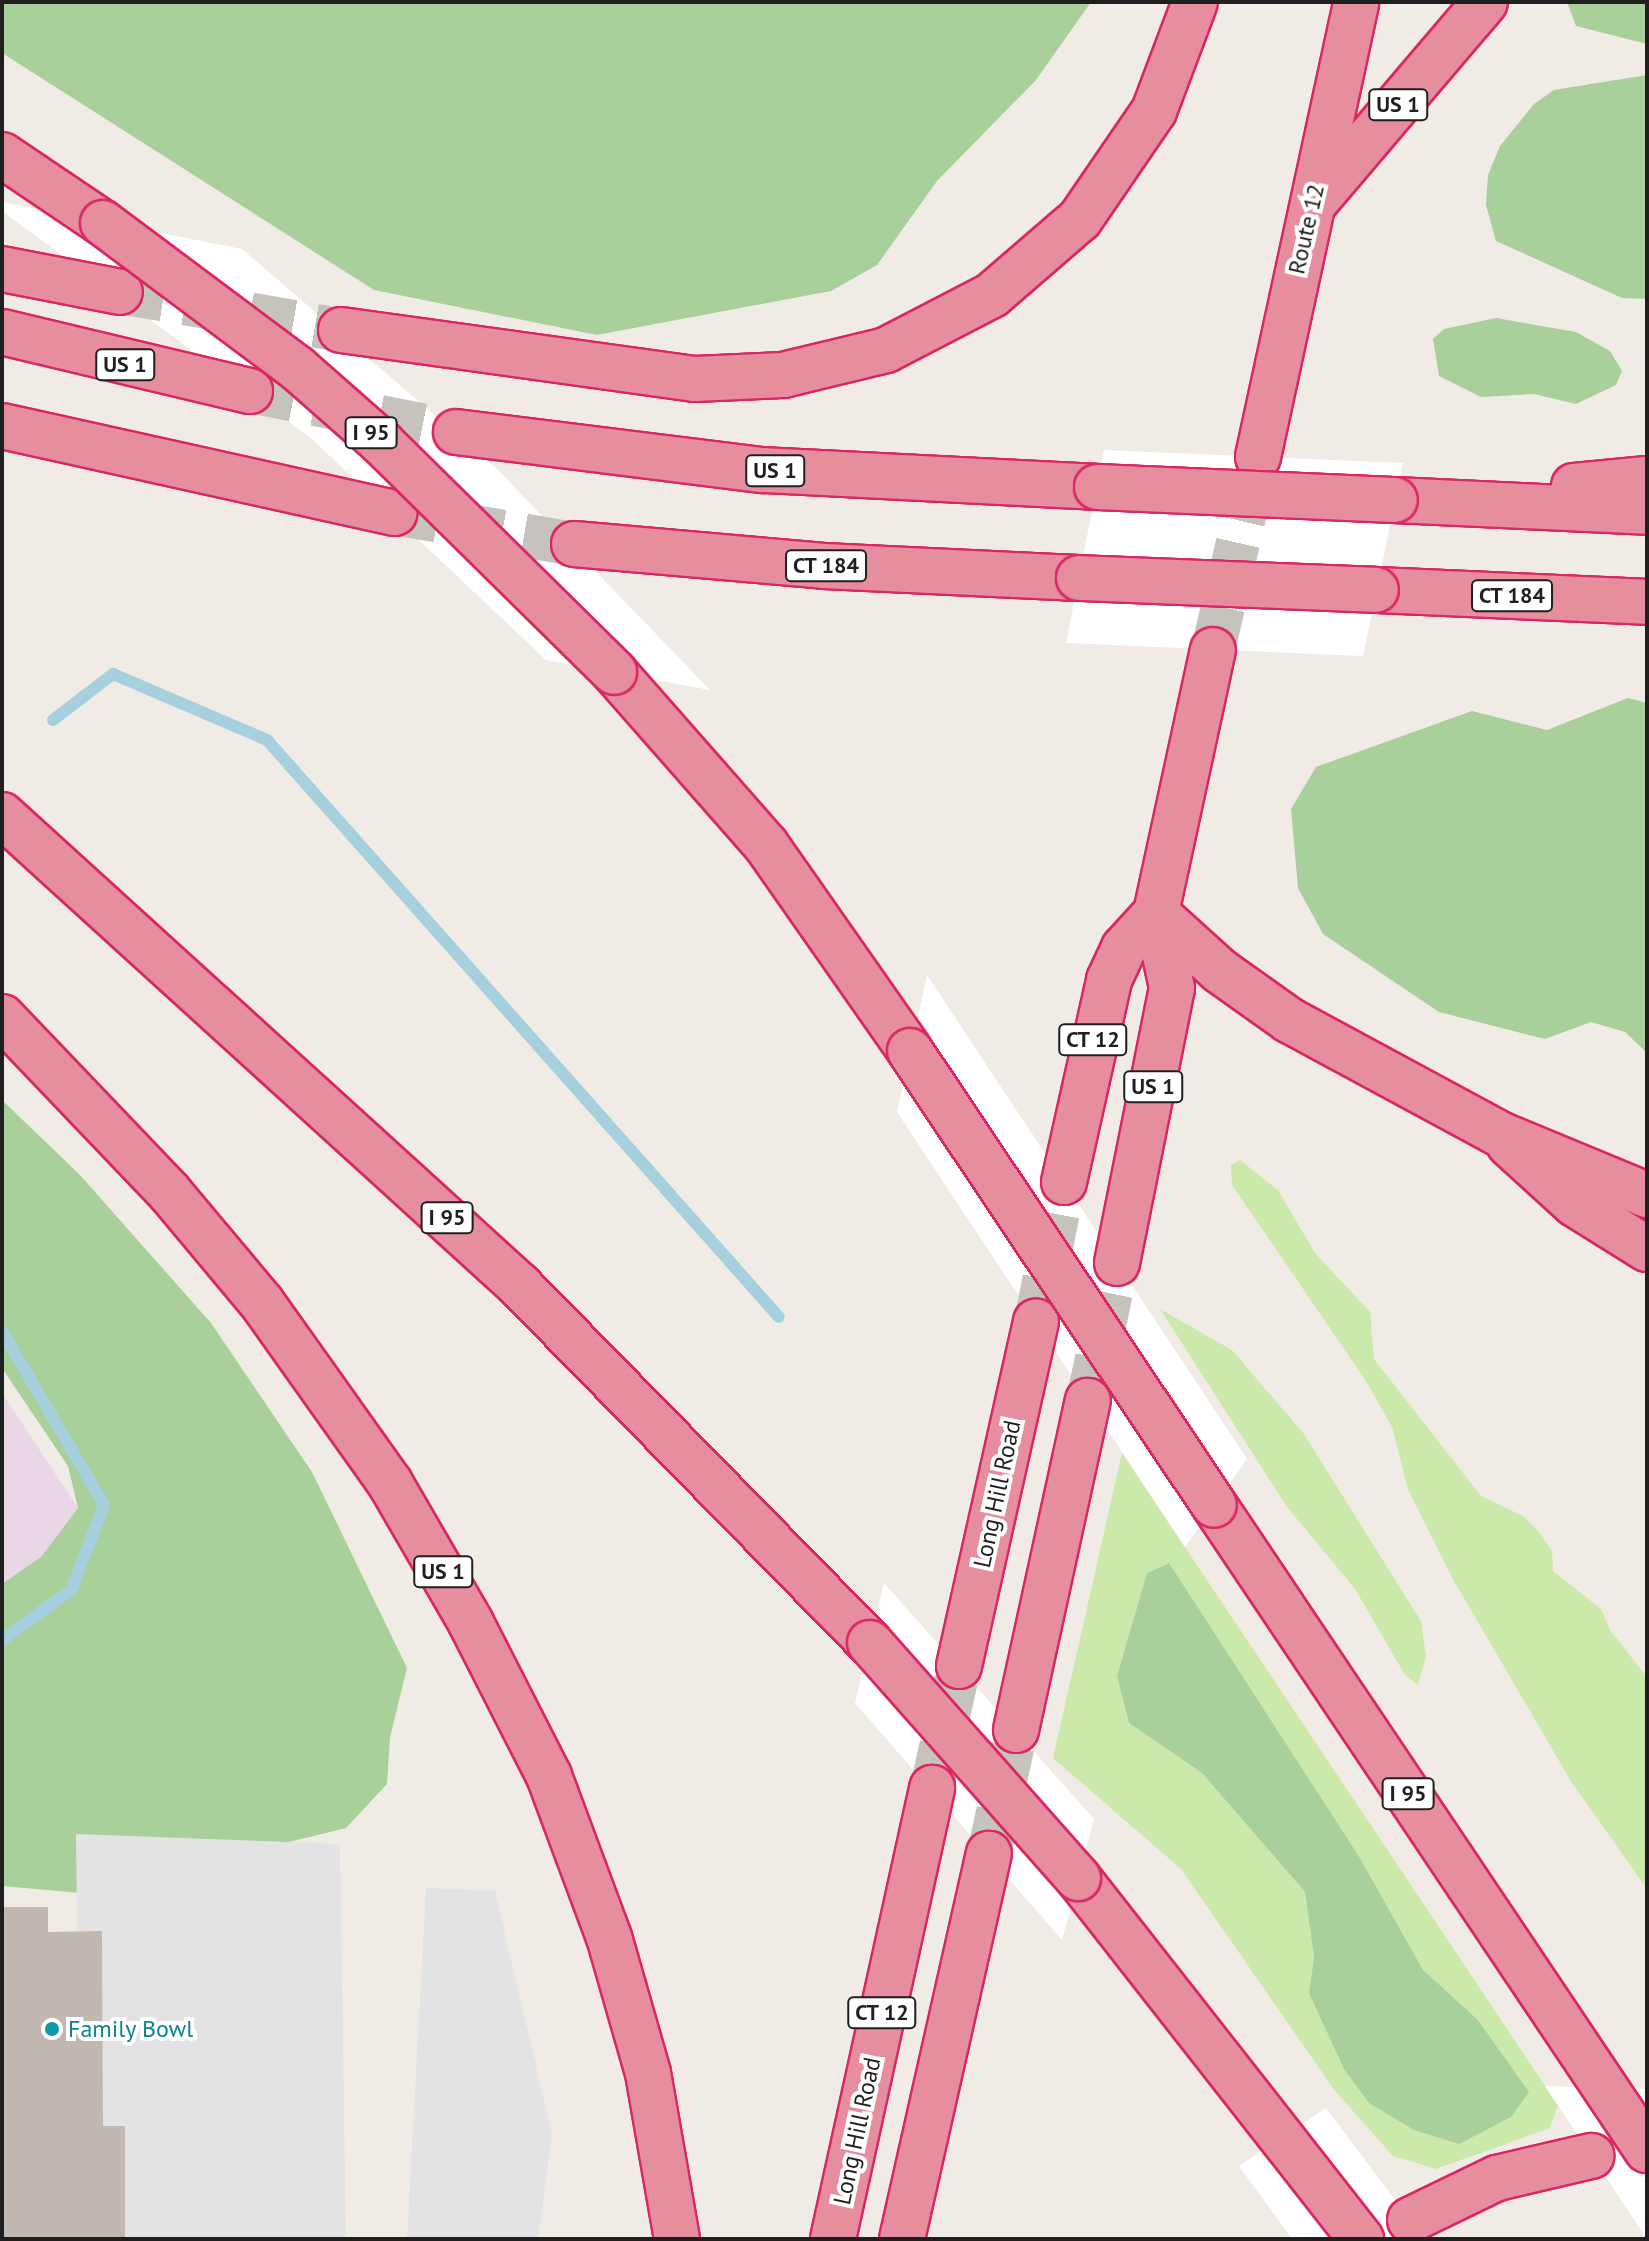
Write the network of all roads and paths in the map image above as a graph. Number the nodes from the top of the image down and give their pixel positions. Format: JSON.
{"nodes":[{"id":1,"x":1195,"y":2,"type":"edge"},
{"id":2,"x":1356,"y":2,"type":"edge"},
{"id":3,"x":1485,"y":2,"type":"edge"},
{"id":4,"x":2,"y":155,"type":"edge"},
{"id":5,"x":1311,"y":207,"type":"junction"},
{"id":6,"x":2,"y":269,"type":"edge"},
{"id":7,"x":120,"y":292,"type":"tunnel mouth"},
{"id":8,"x":341,"y":330,"type":"tunnel mouth"},
{"id":9,"x":2,"y":332,"type":"edge"},
{"id":10,"x":250,"y":391,"type":"tunnel mouth"},
{"id":11,"x":2,"y":426,"type":"edge"},
{"id":12,"x":456,"y":432,"type":"tunnel mouth"},
{"id":13,"x":1258,"y":457,"type":"tunnel mouth"},
{"id":14,"x":1647,"y":479,"type":"edge"},
{"id":15,"x":1453,"y":503,"type":"junction"},
{"id":16,"x":1647,"y":512,"type":"edge"},
{"id":17,"x":394,"y":513,"type":"tunnel mouth"},
{"id":18,"x":574,"y":544,"type":"tunnel mouth"},
{"id":19,"x":1646,"y":602,"type":"edge"},
{"id":20,"x":1213,"y":650,"type":"tunnel mouth"},
{"id":21,"x":2,"y":815,"type":"edge"},
{"id":22,"x":1156,"y":913,"type":"junction"},
{"id":23,"x":2,"y":1017,"type":"edge"},
{"id":24,"x":1502,"y":1135,"type":"junction"},
{"id":25,"x":1064,"y":1182,"type":"tunnel mouth"},
{"id":26,"x":1647,"y":1195,"type":"edge"},
{"id":27,"x":1647,"y":1249,"type":"edge"},
{"id":28,"x":1117,"y":1263,"type":"tunnel mouth"},
{"id":29,"x":1036,"y":1322,"type":"tunnel mouth"},
{"id":30,"x":1088,"y":1401,"type":"tunnel mouth"},
{"id":31,"x":959,"y":1666,"type":"tunnel mouth"},
{"id":32,"x":1016,"y":1730,"type":"tunnel mouth"},
{"id":33,"x":932,"y":1788,"type":"tunnel mouth"},
{"id":34,"x":989,"y":1854,"type":"tunnel mouth"},
{"id":35,"x":1647,"y":2150,"type":"edge"},
{"id":36,"x":1591,"y":2156,"type":"dead end"},
{"id":37,"x":1410,"y":2220,"type":"dead end"},
{"id":38,"x":677,"y":2239,"type":"edge"},
{"id":39,"x":833,"y":2239,"type":"edge"},
{"id":40,"x":902,"y":2239,"type":"edge"},
{"id":41,"x":1361,"y":2239,"type":"edge"}],
"edges":[{"from":1,"to":8,"type":"highway"},
{"from":2,"to":5,"type":"highway","name":"Route 12"},
{"from":3,"to":5,"type":"highway","number":"US 1"},
{"from":4,"to":35,"type":"highway","number":"I 95","bridge":true},
{"from":5,"to":13,"type":"highway","name":"Route 12","number":"US 1"},
{"from":6,"to":7,"type":"highway"},
{"from":9,"to":10,"type":"highway","number":"US 1"},
{"from":11,"to":17,"type":"highway"},
{"from":12,"to":15,"type":"highway","number":"US 1","bridge":true},
{"from":14,"to":15,"type":"highway","number":"US 1"},
{"from":15,"to":16,"type":"highway"},
{"from":18,"to":19,"type":"highway","number":"CT 184","bridge":true},
{"from":20,"to":22,"type":"highway","number":"US 1"},
{"from":21,"to":41,"type":"highway","number":"I 95","bridge":true},
{"from":22,"to":24,"type":"highway"},
{"from":22,"to":25,"type":"highway","number":"CT 12"},
{"from":22,"to":28,"type":"highway","number":"US 1"},
{"from":23,"to":38,"type":"highway","number":"US 1"},
{"from":24,"to":26,"type":"highway"},
{"from":24,"to":27,"type":"highway"},
{"from":29,"to":31,"type":"highway","name":"Long Hill Road"},
{"from":30,"to":32,"type":"highway"},
{"from":33,"to":39,"type":"highway","name":"Long Hill Road","number":"CT 12"},
{"from":34,"to":40,"type":"highway"},
{"from":36,"to":37,"type":"highway"}]}
